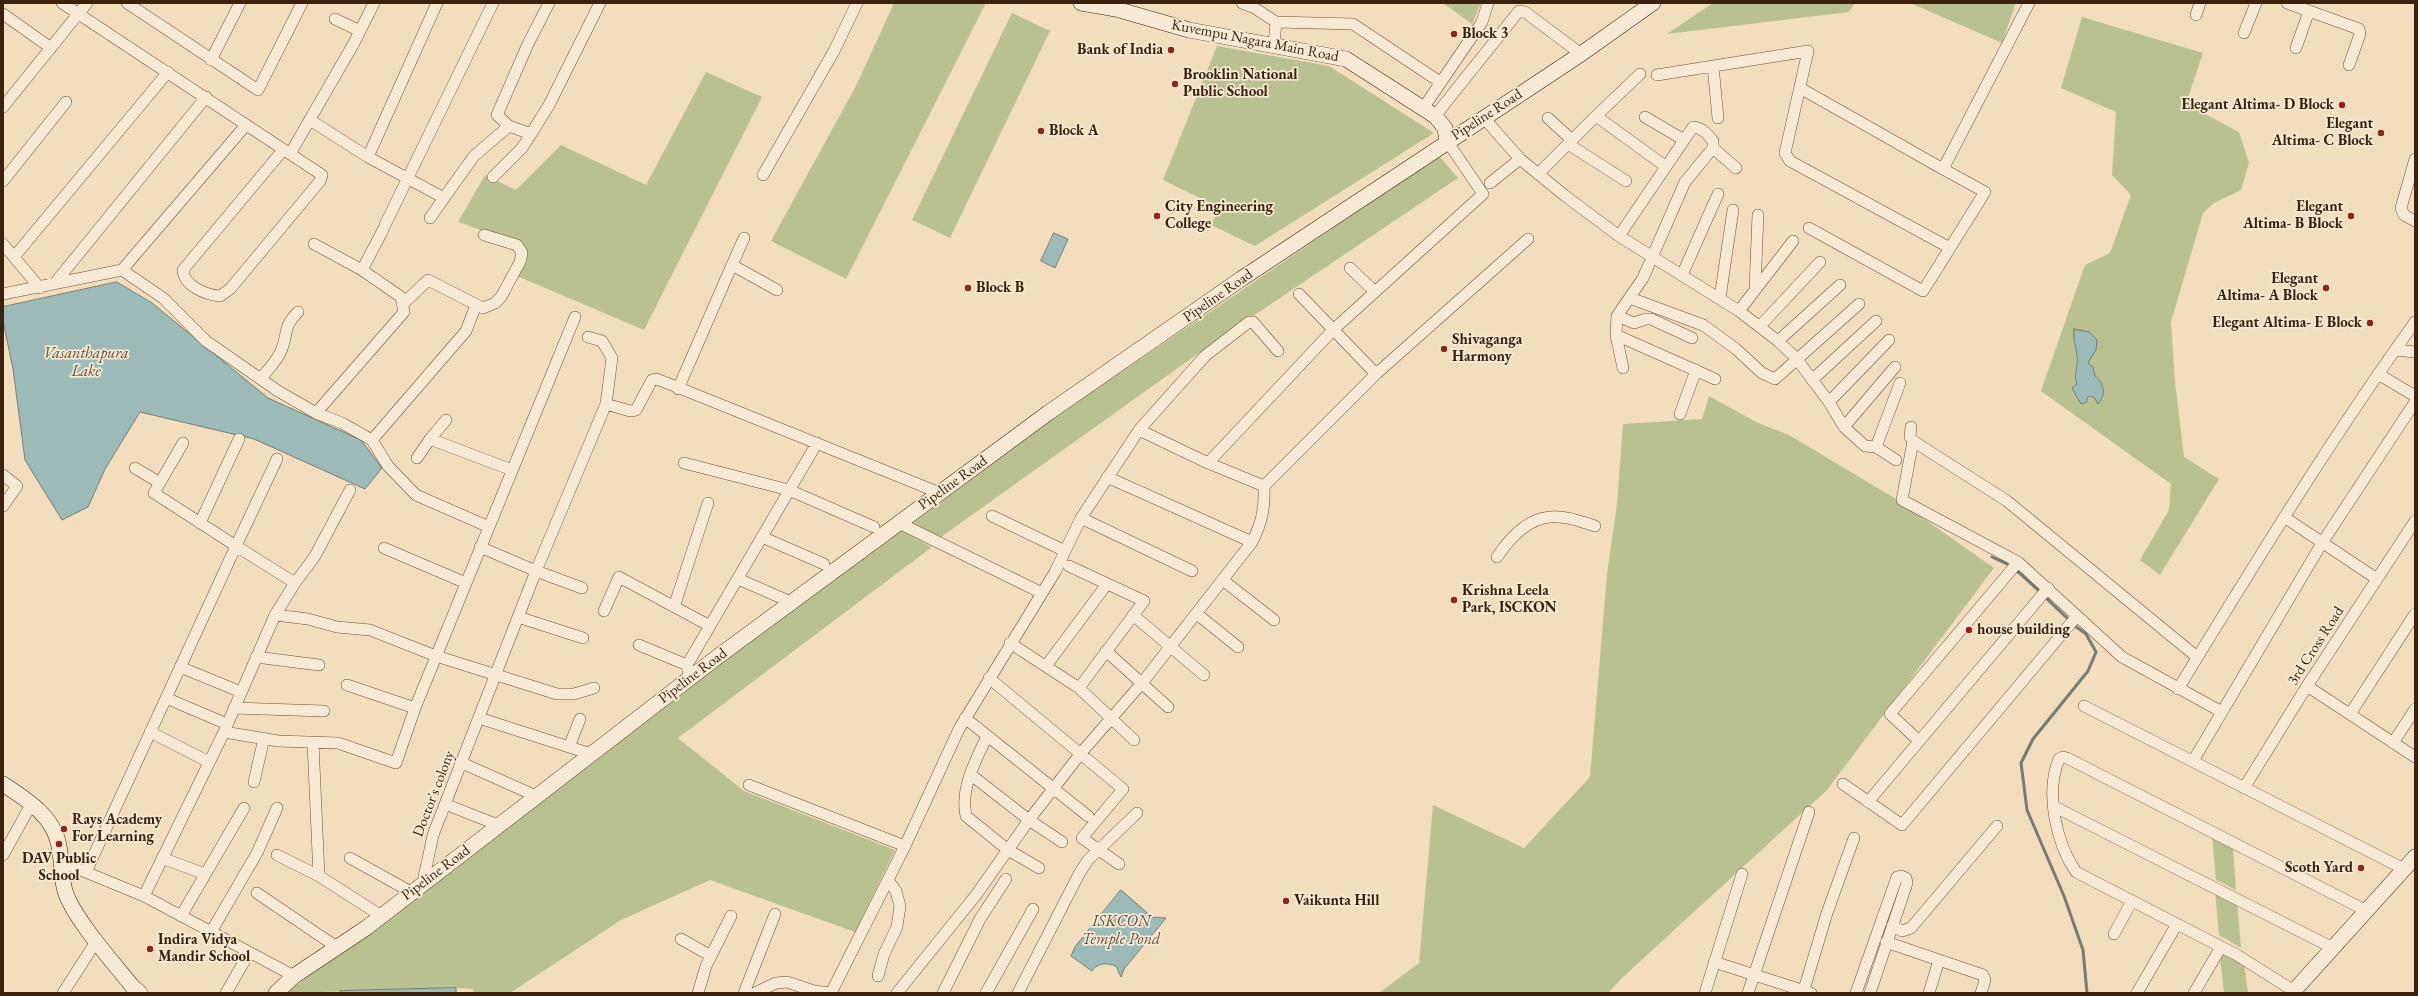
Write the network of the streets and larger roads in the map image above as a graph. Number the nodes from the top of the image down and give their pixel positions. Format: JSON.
{"nodes":[{"id":1,"x":62,"y":3,"type":"edge"},
{"id":2,"x":87,"y":3,"type":"edge"},
{"id":3,"x":127,"y":3,"type":"edge"},
{"id":4,"x":240,"y":3,"type":"edge"},
{"id":5,"x":302,"y":3,"type":"edge"},
{"id":6,"x":374,"y":3,"type":"edge"},
{"id":7,"x":437,"y":3,"type":"edge"},
{"id":8,"x":493,"y":3,"type":"edge"},
{"id":9,"x":549,"y":3,"type":"edge"},
{"id":10,"x":600,"y":3,"type":"edge"},
{"id":11,"x":857,"y":3,"type":"edge"},
{"id":12,"x":1081,"y":3,"type":"edge"},
{"id":13,"x":1242,"y":3,"type":"edge"},
{"id":14,"x":1488,"y":3,"type":"edge"},
{"id":15,"x":1653,"y":3,"type":"edge"},
{"id":16,"x":2029,"y":3,"type":"edge"},
{"id":17,"x":2200,"y":3,"type":"edge"},
{"id":18,"x":2256,"y":3,"type":"edge"},
{"id":19,"x":2287,"y":3,"type":"edge"},
{"id":20,"x":2309,"y":11,"type":"junction"},
{"id":21,"x":3,"y":14,"type":"edge"},
{"id":22,"x":77,"y":14,"type":"junction"},
{"id":23,"x":2196,"y":15,"type":"dead end"},
{"id":24,"x":335,"y":19,"type":"dead end"},
{"id":25,"x":1276,"y":22,"type":"junction"},
{"id":26,"x":360,"y":31,"type":"junction"},
{"id":27,"x":2244,"y":33,"type":"dead end"},
{"id":28,"x":1274,"y":45,"type":"junction"},
{"id":29,"x":50,"y":48,"type":"junction"},
{"id":30,"x":2296,"y":48,"type":"dead end"},
{"id":31,"x":1581,"y":54,"type":"junction"},
{"id":32,"x":211,"y":60,"type":"junction"},
{"id":33,"x":2349,"y":65,"type":"dead end"},
{"id":34,"x":1713,"y":66,"type":"junction"},
{"id":35,"x":168,"y":72,"type":"junction"},
{"id":36,"x":1640,"y":74,"type":"dead end"},
{"id":37,"x":1657,"y":75,"type":"dead end"},
{"id":38,"x":1440,"y":82,"type":"junction"},
{"id":39,"x":1800,"y":88,"type":"junction"},
{"id":40,"x":206,"y":97,"type":"junction"},
{"id":41,"x":66,"y":102,"type":"dead end"},
{"id":42,"x":3,"y":107,"type":"edge"},
{"id":43,"x":1429,"y":111,"type":"junction"},
{"id":44,"x":1596,"y":116,"type":"junction"},
{"id":45,"x":1645,"y":116,"type":"dead end"},
{"id":46,"x":1484,"y":118,"type":"junction"},
{"id":47,"x":1548,"y":118,"type":"dead end"},
{"id":48,"x":1718,"y":118,"type":"dead end"},
{"id":49,"x":310,"y":120,"type":"junction"},
{"id":50,"x":246,"y":125,"type":"junction"},
{"id":51,"x":509,"y":126,"type":"junction"},
{"id":52,"x":531,"y":134,"type":"junction"},
{"id":53,"x":1684,"y":140,"type":"junction"},
{"id":54,"x":1447,"y":141,"type":"junction"},
{"id":55,"x":1570,"y":142,"type":"junction"},
{"id":56,"x":1712,"y":148,"type":"junction"},
{"id":57,"x":286,"y":152,"type":"junction"},
{"id":58,"x":368,"y":157,"type":"junction"},
{"id":59,"x":1520,"y":159,"type":"junction"},
{"id":60,"x":2415,"y":159,"type":"edge"},
{"id":61,"x":1665,"y":166,"type":"junction"},
{"id":62,"x":1736,"y":168,"type":"dead end"},
{"id":63,"x":1942,"y":169,"type":"junction"},
{"id":64,"x":1538,"y":174,"type":"junction"},
{"id":65,"x":764,"y":175,"type":"dead end"},
{"id":66,"x":493,"y":177,"type":"dead end"},
{"id":67,"x":407,"y":179,"type":"junction"},
{"id":68,"x":3,"y":181,"type":"edge"},
{"id":69,"x":1626,"y":181,"type":"dead end"},
{"id":70,"x":1490,"y":183,"type":"dead end"},
{"id":71,"x":1718,"y":194,"type":"dead end"},
{"id":72,"x":444,"y":198,"type":"junction"},
{"id":73,"x":1733,"y":210,"type":"dead end"},
{"id":74,"x":1758,"y":215,"type":"dead end"},
{"id":75,"x":430,"y":218,"type":"dead end"},
{"id":76,"x":2415,"y":221,"type":"edge"},
{"id":77,"x":1809,"y":228,"type":"dead end"},
{"id":78,"x":484,"y":235,"type":"dead end"},
{"id":79,"x":1620,"y":236,"type":"junction"},
{"id":80,"x":744,"y":238,"type":"dead end"},
{"id":81,"x":1528,"y":239,"type":"dead end"},
{"id":82,"x":1793,"y":241,"type":"dead end"},
{"id":83,"x":3,"y":244,"type":"edge"},
{"id":84,"x":314,"y":244,"type":"dead end"},
{"id":85,"x":1950,"y":248,"type":"junction"},
{"id":86,"x":1651,"y":256,"type":"junction"},
{"id":87,"x":14,"y":257,"type":"junction"},
{"id":88,"x":1820,"y":262,"type":"dead end"},
{"id":89,"x":732,"y":265,"type":"junction"},
{"id":90,"x":1350,"y":268,"type":"dead end"},
{"id":91,"x":122,"y":270,"type":"junction"},
{"id":92,"x":362,"y":270,"type":"junction"},
{"id":93,"x":1682,"y":275,"type":"junction"},
{"id":94,"x":55,"y":283,"type":"junction"},
{"id":95,"x":1840,"y":285,"type":"dead end"},
{"id":96,"x":40,"y":288,"type":"junction"},
{"id":97,"x":1755,"y":288,"type":"junction"},
{"id":98,"x":777,"y":290,"type":"dead end"},
{"id":99,"x":5,"y":291,"type":"edge"},
{"id":100,"x":1375,"y":292,"type":"junction"},
{"id":101,"x":1299,"y":294,"type":"dead end"},
{"id":102,"x":1630,"y":298,"type":"junction"},
{"id":103,"x":1720,"y":298,"type":"junction"},
{"id":104,"x":403,"y":304,"type":"junction"},
{"id":105,"x":1859,"y":304,"type":"dead end"},
{"id":106,"x":476,"y":305,"type":"junction"},
{"id":107,"x":1739,"y":311,"type":"junction"},
{"id":108,"x":298,"y":312,"type":"dead end"},
{"id":109,"x":1617,"y":316,"type":"junction"},
{"id":110,"x":575,"y":317,"type":"dead end"},
{"id":111,"x":1876,"y":321,"type":"dead end"},
{"id":112,"x":2415,"y":322,"type":"edge"},
{"id":113,"x":1760,"y":326,"type":"junction"},
{"id":114,"x":1333,"y":330,"type":"junction"},
{"id":115,"x":1616,"y":335,"type":"junction"},
{"id":116,"x":588,"y":337,"type":"dead end"},
{"id":117,"x":1692,"y":338,"type":"dead end"},
{"id":118,"x":1889,"y":340,"type":"dead end"},
{"id":119,"x":1778,"y":341,"type":"junction"},
{"id":120,"x":2395,"y":350,"type":"junction"},
{"id":121,"x":1278,"y":351,"type":"dead end"},
{"id":122,"x":2415,"y":352,"type":"edge"},
{"id":123,"x":1796,"y":358,"type":"junction"},
{"id":124,"x":1895,"y":367,"type":"dead end"},
{"id":125,"x":1622,"y":368,"type":"dead end"},
{"id":126,"x":1696,"y":370,"type":"junction"},
{"id":127,"x":1376,"y":374,"type":"junction"},
{"id":128,"x":2378,"y":374,"type":"junction"},
{"id":129,"x":261,"y":379,"type":"junction"},
{"id":130,"x":1716,"y":379,"type":"dead end"},
{"id":131,"x":1812,"y":380,"type":"junction"},
{"id":132,"x":1900,"y":383,"type":"dead end"},
{"id":133,"x":678,"y":388,"type":"junction"},
{"id":134,"x":2415,"y":396,"type":"edge"},
{"id":135,"x":1829,"y":402,"type":"junction"},
{"id":136,"x":2415,"y":402,"type":"edge"},
{"id":137,"x":606,"y":404,"type":"junction"},
{"id":138,"x":316,"y":413,"type":"junction"},
{"id":139,"x":1680,"y":414,"type":"dead end"},
{"id":140,"x":446,"y":420,"type":"dead end"},
{"id":141,"x":1844,"y":427,"type":"junction"},
{"id":142,"x":1911,"y":427,"type":"dead end"},
{"id":143,"x":1138,"y":430,"type":"junction"},
{"id":144,"x":239,"y":439,"type":"dead end"},
{"id":145,"x":430,"y":439,"type":"junction"},
{"id":146,"x":372,"y":440,"type":"junction"},
{"id":147,"x":1913,"y":441,"type":"junction"},
{"id":148,"x":183,"y":443,"type":"dead end"},
{"id":149,"x":817,"y":443,"type":"junction"},
{"id":150,"x":1876,"y":447,"type":"junction"},
{"id":151,"x":417,"y":458,"type":"dead end"},
{"id":152,"x":277,"y":459,"type":"dead end"},
{"id":153,"x":1896,"y":460,"type":"dead end"},
{"id":154,"x":684,"y":463,"type":"dead end"},
{"id":155,"x":1208,"y":463,"type":"junction"},
{"id":156,"x":134,"y":468,"type":"dead end"},
{"id":157,"x":512,"y":470,"type":"junction"},
{"id":158,"x":3,"y":475,"type":"edge"},
{"id":159,"x":1107,"y":477,"type":"junction"},
{"id":160,"x":160,"y":483,"type":"junction"},
{"id":161,"x":1264,"y":486,"type":"junction"},
{"id":162,"x":350,"y":490,"type":"dead end"},
{"id":163,"x":789,"y":490,"type":"junction"},
{"id":164,"x":940,"y":493,"type":"junction"},
{"id":165,"x":708,"y":503,"type":"dead end"},
{"id":166,"x":3,"y":506,"type":"edge"},
{"id":167,"x":992,"y":516,"type":"dead end"},
{"id":168,"x":2284,"y":517,"type":"junction"},
{"id":169,"x":1081,"y":518,"type":"junction"},
{"id":170,"x":2415,"y":521,"type":"edge"},
{"id":171,"x":200,"y":523,"type":"junction"},
{"id":172,"x":899,"y":523,"type":"junction"},
{"id":173,"x":1595,"y":526,"type":"dead end"},
{"id":174,"x":489,"y":527,"type":"junction"},
{"id":175,"x":874,"y":527,"type":"dead end"},
{"id":176,"x":762,"y":537,"type":"junction"},
{"id":177,"x":1252,"y":542,"type":"junction"},
{"id":178,"x":2322,"y":543,"type":"junction"},
{"id":179,"x":236,"y":546,"type":"junction"},
{"id":180,"x":480,"y":547,"type":"junction"},
{"id":181,"x":384,"y":548,"type":"dead end"},
{"id":182,"x":1065,"y":551,"type":"junction"},
{"id":183,"x":1497,"y":557,"type":"dead end"},
{"id":184,"x":2018,"y":562,"type":"junction"},
{"id":185,"x":824,"y":564,"type":"dead end"},
{"id":186,"x":1069,"y":566,"type":"dead end"},
{"id":187,"x":536,"y":571,"type":"junction"},
{"id":188,"x":1192,"y":572,"type":"dead end"},
{"id":189,"x":738,"y":579,"type":"junction"},
{"id":190,"x":2377,"y":579,"type":"junction"},
{"id":191,"x":1224,"y":581,"type":"junction"},
{"id":192,"x":295,"y":583,"type":"junction"},
{"id":193,"x":466,"y":583,"type":"junction"},
{"id":194,"x":1107,"y":584,"type":"junction"},
{"id":195,"x":582,"y":588,"type":"dead end"},
{"id":196,"x":2048,"y":588,"type":"junction"},
{"id":197,"x":1042,"y":593,"type":"junction"},
{"id":198,"x":791,"y":602,"type":"junction"},
{"id":199,"x":674,"y":607,"type":"junction"},
{"id":200,"x":604,"y":611,"type":"dead end"},
{"id":201,"x":1197,"y":614,"type":"junction"},
{"id":202,"x":2415,"y":614,"type":"edge"},
{"id":203,"x":275,"y":615,"type":"junction"},
{"id":204,"x":1133,"y":616,"type":"junction"},
{"id":205,"x":2077,"y":616,"type":"junction"},
{"id":206,"x":518,"y":617,"type":"junction"},
{"id":207,"x":1274,"y":620,"type":"dead end"},
{"id":208,"x":710,"y":626,"type":"junction"},
{"id":209,"x":583,"y":638,"type":"dead end"},
{"id":210,"x":1010,"y":643,"type":"junction"},
{"id":211,"x":639,"y":645,"type":"dead end"},
{"id":212,"x":1172,"y":646,"type":"junction"},
{"id":213,"x":1238,"y":647,"type":"dead end"},
{"id":214,"x":1106,"y":651,"type":"junction"},
{"id":215,"x":436,"y":656,"type":"junction"},
{"id":216,"x":256,"y":657,"type":"junction"},
{"id":217,"x":2197,"y":657,"type":"junction"},
{"id":218,"x":319,"y":665,"type":"dead end"},
{"id":219,"x":1046,"y":666,"type":"junction"},
{"id":220,"x":180,"y":667,"type":"junction"},
{"id":221,"x":689,"y":672,"type":"junction"},
{"id":222,"x":496,"y":674,"type":"junction"},
{"id":223,"x":1204,"y":675,"type":"dead end"},
{"id":224,"x":989,"y":678,"type":"junction"},
{"id":225,"x":1142,"y":683,"type":"junction"},
{"id":226,"x":347,"y":685,"type":"dead end"},
{"id":227,"x":2307,"y":686,"type":"junction"},
{"id":228,"x":594,"y":688,"type":"dead end"},
{"id":229,"x":1079,"y":688,"type":"junction"},
{"id":230,"x":2178,"y":688,"type":"junction"},
{"id":231,"x":241,"y":692,"type":"junction"},
{"id":232,"x":166,"y":698,"type":"junction"},
{"id":233,"x":2084,"y":706,"type":"dead end"},
{"id":234,"x":1168,"y":707,"type":"dead end"},
{"id":235,"x":234,"y":708,"type":"junction"},
{"id":236,"x":415,"y":708,"type":"junction"},
{"id":237,"x":2415,"y":710,"type":"edge"},
{"id":238,"x":324,"y":711,"type":"dead end"},
{"id":239,"x":2222,"y":712,"type":"junction"},
{"id":240,"x":2350,"y":714,"type":"junction"},
{"id":241,"x":479,"y":718,"type":"junction"},
{"id":242,"x":965,"y":718,"type":"junction"},
{"id":243,"x":1111,"y":718,"type":"junction"},
{"id":244,"x":580,"y":719,"type":"dead end"},
{"id":245,"x":225,"y":728,"type":"junction"},
{"id":246,"x":150,"y":732,"type":"junction"},
{"id":247,"x":987,"y":736,"type":"junction"},
{"id":248,"x":264,"y":738,"type":"junction"},
{"id":249,"x":1134,"y":740,"type":"dead end"},
{"id":250,"x":1919,"y":741,"type":"junction"},
{"id":251,"x":313,"y":743,"type":"junction"},
{"id":252,"x":2393,"y":743,"type":"junction"},
{"id":253,"x":569,"y":747,"type":"junction"},
{"id":254,"x":1081,"y":753,"type":"junction"},
{"id":255,"x":591,"y":754,"type":"junction"},
{"id":256,"x":2415,"y":757,"type":"edge"},
{"id":257,"x":2193,"y":761,"type":"junction"},
{"id":258,"x":209,"y":762,"type":"junction"},
{"id":259,"x":462,"y":763,"type":"junction"},
{"id":260,"x":970,"y":774,"type":"junction"},
{"id":261,"x":254,"y":782,"type":"dead end"},
{"id":262,"x":3,"y":784,"type":"edge"},
{"id":263,"x":1843,"y":784,"type":"dead end"},
{"id":264,"x":749,"y":785,"type":"dead end"},
{"id":265,"x":2244,"y":788,"type":"junction"},
{"id":266,"x":1053,"y":789,"type":"junction"},
{"id":267,"x":536,"y":796,"type":"junction"},
{"id":268,"x":1868,"y":802,"type":"junction"},
{"id":269,"x":32,"y":803,"type":"junction"},
{"id":270,"x":445,"y":804,"type":"junction"},
{"id":271,"x":2053,"y":806,"type":"junction"},
{"id":272,"x":244,"y":808,"type":"dead end"},
{"id":273,"x":278,"y":808,"type":"dead end"},
{"id":274,"x":1809,"y":812,"type":"dead end"},
{"id":275,"x":1137,"y":813,"type":"dead end"},
{"id":276,"x":1088,"y":816,"type":"dead end"},
{"id":277,"x":1029,"y":820,"type":"junction"},
{"id":278,"x":498,"y":825,"type":"junction"},
{"id":279,"x":1997,"y":826,"type":"dead end"},
{"id":280,"x":1854,"y":838,"type":"dead end"},
{"id":281,"x":1062,"y":842,"type":"dead end"},
{"id":282,"x":905,"y":846,"type":"junction"},
{"id":283,"x":1008,"y":850,"type":"junction"},
{"id":284,"x":1099,"y":850,"type":"junction"},
{"id":285,"x":278,"y":854,"type":"dead end"},
{"id":286,"x":3,"y":855,"type":"edge"},
{"id":287,"x":2415,"y":857,"type":"edge"},
{"id":288,"x":162,"y":858,"type":"junction"},
{"id":289,"x":350,"y":858,"type":"dead end"},
{"id":290,"x":62,"y":862,"type":"junction"},
{"id":291,"x":1119,"y":864,"type":"dead end"},
{"id":292,"x":1039,"y":868,"type":"dead end"},
{"id":293,"x":2404,"y":869,"type":"junction"},
{"id":294,"x":86,"y":872,"type":"junction"},
{"id":295,"x":205,"y":874,"type":"junction"},
{"id":296,"x":1742,"y":874,"type":"dead end"},
{"id":297,"x":319,"y":876,"type":"junction"},
{"id":298,"x":1006,"y":879,"type":"dead end"},
{"id":299,"x":888,"y":880,"type":"junction"},
{"id":300,"x":423,"y":882,"type":"junction"},
{"id":301,"x":411,"y":892,"type":"junction"},
{"id":302,"x":257,"y":893,"type":"dead end"},
{"id":303,"x":144,"y":896,"type":"junction"},
{"id":304,"x":2132,"y":902,"type":"junction"},
{"id":305,"x":1033,"y":909,"type":"dead end"},
{"id":306,"x":2367,"y":911,"type":"junction"},
{"id":307,"x":775,"y":914,"type":"dead end"},
{"id":308,"x":380,"y":915,"type":"junction"},
{"id":309,"x":181,"y":916,"type":"junction"},
{"id":310,"x":731,"y":916,"type":"dead end"},
{"id":311,"x":2177,"y":924,"type":"junction"},
{"id":312,"x":1892,"y":926,"type":"junction"},
{"id":313,"x":211,"y":932,"type":"junction"},
{"id":314,"x":2114,"y":934,"type":"dead end"},
{"id":315,"x":681,"y":939,"type":"dead end"},
{"id":316,"x":97,"y":940,"type":"junction"},
{"id":317,"x":1886,"y":942,"type":"junction"},
{"id":318,"x":2221,"y":947,"type":"junction"},
{"id":319,"x":338,"y":948,"type":"junction"},
{"id":320,"x":2333,"y":948,"type":"junction"},
{"id":321,"x":250,"y":952,"type":"junction"},
{"id":322,"x":711,"y":956,"type":"junction"},
{"id":323,"x":1939,"y":960,"type":"junction"},
{"id":324,"x":1714,"y":962,"type":"junction"},
{"id":325,"x":1754,"y":975,"type":"junction"},
{"id":326,"x":294,"y":976,"type":"junction"},
{"id":327,"x":878,"y":976,"type":"dead end"},
{"id":328,"x":813,"y":992,"type":"edge"},
{"id":329,"x":1806,"y":992,"type":"edge"},
{"id":330,"x":2293,"y":992,"type":"edge"},
{"id":331,"x":63,"y":993,"type":"edge"},
{"id":332,"x":140,"y":993,"type":"edge"},
{"id":333,"x":226,"y":993,"type":"edge"},
{"id":334,"x":276,"y":993,"type":"edge"},
{"id":335,"x":698,"y":993,"type":"edge"},
{"id":336,"x":744,"y":993,"type":"edge"},
{"id":337,"x":755,"y":993,"type":"edge"},
{"id":338,"x":831,"y":993,"type":"edge"},
{"id":339,"x":897,"y":993,"type":"edge"},
{"id":340,"x":943,"y":993,"type":"edge"},
{"id":341,"x":986,"y":993,"type":"edge"},
{"id":342,"x":1018,"y":993,"type":"edge"},
{"id":343,"x":1705,"y":993,"type":"edge"},
{"id":344,"x":1748,"y":993,"type":"edge"},
{"id":345,"x":1856,"y":993,"type":"edge"},
{"id":346,"x":1870,"y":993,"type":"edge"},
{"id":347,"x":1929,"y":993,"type":"edge"},
{"id":348,"x":1981,"y":993,"type":"edge"},
{"id":349,"x":2137,"y":993,"type":"edge"},
{"id":350,"x":2194,"y":993,"type":"edge"}],
"edges":[{"from":1,"to":22,"type":"street"},
{"from":2,"to":22,"type":"street"},
{"from":3,"to":32,"type":"street"},
{"from":4,"to":32,"type":"street"},
{"from":5,"to":32,"type":"street"},
{"from":6,"to":26,"type":"street"},
{"from":7,"to":58,"type":"street"},
{"from":8,"to":67,"type":"street"},
{"from":9,"to":51,"type":"street"},
{"from":10,"to":52,"type":"street"},
{"from":11,"to":65,"type":"street"},
{"from":12,"to":28,"type":"street","name":"Kuvempu Nagara Main Road"},
{"from":13,"to":25,"type":"street"},
{"from":14,"to":38,"type":"street"},
{"from":15,"to":31,"type":"street","name":"Pipeline Road"},
{"from":16,"to":63,"type":"street"},
{"from":17,"to":23,"type":"street"},
{"from":18,"to":27,"type":"street"},
{"from":19,"to":20,"type":"street"},
{"from":20,"to":30,"type":"street"},
{"from":20,"to":33,"type":"street"},
{"from":21,"to":29,"type":"street"},
{"from":22,"to":29,"type":"street"},
{"from":22,"to":35,"type":"street"},
{"from":24,"to":26,"type":"street"},
{"from":25,"to":28,"type":"street"},
{"from":25,"to":38,"type":"street"},
{"from":26,"to":49,"type":"street"},
{"from":28,"to":43,"type":"street","name":"Kuvempu Nagara Main Road"},
{"from":29,"to":42,"type":"street"},
{"from":31,"to":43,"type":"street"},
{"from":31,"to":46,"type":"street","name":"Pipeline Road"},
{"from":34,"to":37,"type":"street"},
{"from":34,"to":39,"type":"street"},
{"from":34,"to":48,"type":"street"},
{"from":35,"to":40,"type":"street"},
{"from":35,"to":87,"type":"street"},
{"from":36,"to":44,"type":"street"},
{"from":38,"to":43,"type":"street"},
{"from":39,"to":63,"type":"street"},
{"from":39,"to":85,"type":"street"},
{"from":40,"to":50,"type":"street"},
{"from":40,"to":94,"type":"street"},
{"from":41,"to":68,"type":"street"},
{"from":43,"to":54,"type":"street","name":"Kuvempu Nagara Main Road"},
{"from":44,"to":55,"type":"street"},
{"from":44,"to":61,"type":"street"},
{"from":45,"to":53,"type":"street"},
{"from":46,"to":54,"type":"street","name":"Pipeline Road"},
{"from":46,"to":59,"type":"street"},
{"from":47,"to":55,"type":"street"},
{"from":49,"to":57,"type":"street"},
{"from":49,"to":58,"type":"street"},
{"from":50,"to":57,"type":"street"},
{"from":50,"to":91,"type":"street"},
{"from":51,"to":52,"type":"street"},
{"from":51,"to":72,"type":"street"},
{"from":52,"to":66,"type":"street"},
{"from":53,"to":56,"type":"street"},
{"from":53,"to":61,"type":"street"},
{"from":54,"to":100,"type":"street"},
{"from":54,"to":164,"type":"street","name":"Pipeline Road"},
{"from":55,"to":64,"type":"street"},
{"from":55,"to":69,"type":"street"},
{"from":56,"to":62,"type":"street"},
{"from":56,"to":86,"type":"street"},
{"from":57,"to":57,"type":"street"},
{"from":58,"to":67,"type":"street"},
{"from":59,"to":64,"type":"street"},
{"from":59,"to":70,"type":"street"},
{"from":60,"to":76,"type":"street"},
{"from":61,"to":79,"type":"street"},
{"from":63,"to":85,"type":"street"},
{"from":64,"to":79,"type":"street"},
{"from":67,"to":72,"type":"street"},
{"from":67,"to":92,"type":"street"},
{"from":71,"to":93,"type":"street"},
{"from":72,"to":75,"type":"street"},
{"from":73,"to":103,"type":"street"},
{"from":74,"to":97,"type":"street"},
{"from":77,"to":85,"type":"street"},
{"from":78,"to":106,"type":"street"},
{"from":79,"to":86,"type":"street"},
{"from":80,"to":89,"type":"street"},
{"from":81,"to":127,"type":"street"},
{"from":82,"to":97,"type":"street"},
{"from":83,"to":87,"type":"street"},
{"from":84,"to":92,"type":"street"},
{"from":86,"to":93,"type":"street"},
{"from":86,"to":102,"type":"street"},
{"from":87,"to":96,"type":"street"},
{"from":88,"to":113,"type":"street"},
{"from":89,"to":98,"type":"street"},
{"from":89,"to":133,"type":"street"},
{"from":90,"to":100,"type":"street"},
{"from":91,"to":94,"type":"street"},
{"from":91,"to":129,"type":"street"},
{"from":92,"to":104,"type":"street"},
{"from":93,"to":103,"type":"street"},
{"from":94,"to":96,"type":"street"},
{"from":95,"to":119,"type":"street"},
{"from":96,"to":99,"type":"street"},
{"from":97,"to":107,"type":"street"},
{"from":100,"to":114,"type":"street"},
{"from":101,"to":114,"type":"street"},
{"from":102,"to":109,"type":"street"},
{"from":102,"to":123,"type":"street"},
{"from":103,"to":107,"type":"street"},
{"from":104,"to":106,"type":"street"},
{"from":104,"to":138,"type":"street"},
{"from":105,"to":123,"type":"street"},
{"from":106,"to":146,"type":"street"},
{"from":107,"to":113,"type":"street"},
{"from":108,"to":129,"type":"street"},
{"from":109,"to":115,"type":"street"},
{"from":109,"to":117,"type":"street"},
{"from":110,"to":157,"type":"street"},
{"from":111,"to":131,"type":"street"},
{"from":112,"to":120,"type":"street"},
{"from":113,"to":119,"type":"street"},
{"from":114,"to":127,"type":"street"},
{"from":114,"to":155,"type":"street"},
{"from":115,"to":125,"type":"street"},
{"from":115,"to":126,"type":"street"},
{"from":116,"to":137,"type":"street","name":"Doctor's colony"},
{"from":118,"to":135,"type":"street"},
{"from":119,"to":123,"type":"street"},
{"from":120,"to":122,"type":"street"},
{"from":120,"to":128,"type":"street"},
{"from":121,"to":143,"type":"street"},
{"from":123,"to":131,"type":"street"},
{"from":124,"to":141,"type":"street"},
{"from":126,"to":130,"type":"street"},
{"from":126,"to":139,"type":"street"},
{"from":127,"to":161,"type":"street"},
{"from":128,"to":134,"type":"street"},
{"from":128,"to":168,"type":"street"},
{"from":129,"to":138,"type":"street"},
{"from":131,"to":135,"type":"street"},
{"from":132,"to":150,"type":"street"},
{"from":133,"to":137,"type":"street"},
{"from":133,"to":149,"type":"street"},
{"from":135,"to":141,"type":"street"},
{"from":136,"to":178,"type":"street"},
{"from":137,"to":187,"type":"street","name":"Doctor's colony"},
{"from":138,"to":146,"type":"street"},
{"from":140,"to":145,"type":"street"},
{"from":141,"to":150,"type":"street"},
{"from":142,"to":147,"type":"street"},
{"from":143,"to":155,"type":"street"},
{"from":143,"to":159,"type":"street"},
{"from":144,"to":171,"type":"street"},
{"from":145,"to":151,"type":"street"},
{"from":145,"to":157,"type":"street"},
{"from":146,"to":174,"type":"street"},
{"from":147,"to":184,"type":"street"},
{"from":147,"to":217,"type":"street"},
{"from":148,"to":160,"type":"street"},
{"from":149,"to":163,"type":"street"},
{"from":149,"to":164,"type":"street"},
{"from":150,"to":153,"type":"street"},
{"from":152,"to":179,"type":"street"},
{"from":154,"to":163,"type":"street"},
{"from":155,"to":161,"type":"street"},
{"from":156,"to":160,"type":"street"},
{"from":157,"to":174,"type":"street"},
{"from":158,"to":166,"type":"street"},
{"from":159,"to":169,"type":"street"},
{"from":159,"to":177,"type":"street"},
{"from":160,"to":171,"type":"street"},
{"from":161,"to":177,"type":"street"},
{"from":162,"to":192,"type":"street"},
{"from":163,"to":175,"type":"street"},
{"from":163,"to":176,"type":"street"},
{"from":164,"to":172,"type":"street","name":"Pipeline Road"},
{"from":165,"to":199,"type":"street"},
{"from":167,"to":182,"type":"street"},
{"from":168,"to":178,"type":"street"},
{"from":168,"to":217,"type":"street"},
{"from":169,"to":182,"type":"street"},
{"from":169,"to":188,"type":"street"},
{"from":170,"to":190,"type":"street","name":"3rd Cross Road"},
{"from":171,"to":179,"type":"street"},
{"from":172,"to":197,"type":"street"},
{"from":172,"to":198,"type":"street","name":"Pipeline Road"},
{"from":173,"to":183,"type":"street"},
{"from":174,"to":180,"type":"street"},
{"from":176,"to":185,"type":"street"},
{"from":176,"to":189,"type":"street"},
{"from":177,"to":191,"type":"street"},
{"from":178,"to":190,"type":"street"},
{"from":178,"to":239,"type":"street"},
{"from":179,"to":192,"type":"street"},
{"from":179,"to":220,"type":"street"},
{"from":180,"to":187,"type":"street"},
{"from":180,"to":193,"type":"street"},
{"from":181,"to":193,"type":"street"},
{"from":182,"to":197,"type":"street"},
{"from":184,"to":196,"type":"street"},
{"from":184,"to":250,"type":"street"},
{"from":186,"to":194,"type":"street"},
{"from":187,"to":195,"type":"street"},
{"from":187,"to":206,"type":"street","name":"Doctor's colony"},
{"from":189,"to":198,"type":"street"},
{"from":189,"to":208,"type":"street"},
{"from":190,"to":227,"type":"street","name":"3rd Cross Road"},
{"from":191,"to":201,"type":"street"},
{"from":191,"to":207,"type":"street"},
{"from":192,"to":203,"type":"street"},
{"from":193,"to":215,"type":"street"},
{"from":194,"to":204,"type":"street"},
{"from":194,"to":219,"type":"street"},
{"from":196,"to":205,"type":"street"},
{"from":196,"to":250,"type":"street"},
{"from":197,"to":210,"type":"street"},
{"from":198,"to":221,"type":"street","name":"Pipeline Road"},
{"from":199,"to":200,"type":"street"},
{"from":199,"to":208,"type":"street"},
{"from":201,"to":212,"type":"street"},
{"from":201,"to":213,"type":"street"},
{"from":202,"to":240,"type":"street"},
{"from":203,"to":215,"type":"street"},
{"from":203,"to":216,"type":"street"},
{"from":204,"to":212,"type":"street"},
{"from":204,"to":214,"type":"street"},
{"from":205,"to":230,"type":"street"},
{"from":205,"to":268,"type":"street"},
{"from":206,"to":209,"type":"street"},
{"from":206,"to":222,"type":"street","name":"Doctor's colony"},
{"from":208,"to":221,"type":"street"},
{"from":210,"to":219,"type":"street"},
{"from":210,"to":224,"type":"street"},
{"from":211,"to":221,"type":"street"},
{"from":212,"to":223,"type":"street"},
{"from":212,"to":225,"type":"street"},
{"from":214,"to":225,"type":"street"},
{"from":214,"to":229,"type":"street"},
{"from":215,"to":222,"type":"street"},
{"from":215,"to":236,"type":"street"},
{"from":216,"to":218,"type":"street"},
{"from":216,"to":231,"type":"street"},
{"from":217,"to":230,"type":"street"},
{"from":219,"to":229,"type":"street"},
{"from":220,"to":231,"type":"street"},
{"from":220,"to":232,"type":"street"},
{"from":221,"to":255,"type":"street","name":"Pipeline Road"},
{"from":222,"to":228,"type":"street"},
{"from":222,"to":241,"type":"street","name":"Doctor's colony"},
{"from":224,"to":242,"type":"street"},
{"from":224,"to":254,"type":"street"},
{"from":225,"to":234,"type":"street"},
{"from":225,"to":243,"type":"street"},
{"from":226,"to":236,"type":"street"},
{"from":227,"to":240,"type":"street"},
{"from":227,"to":265,"type":"street","name":"3rd Cross Road"},
{"from":229,"to":243,"type":"street"},
{"from":230,"to":239,"type":"street"},
{"from":231,"to":235,"type":"street"},
{"from":232,"to":245,"type":"street"},
{"from":232,"to":246,"type":"street"},
{"from":233,"to":257,"type":"street"},
{"from":235,"to":238,"type":"street"},
{"from":235,"to":245,"type":"street"},
{"from":236,"to":251,"type":"street"},
{"from":237,"to":252,"type":"street"},
{"from":239,"to":257,"type":"street"},
{"from":240,"to":252,"type":"street"},
{"from":241,"to":253,"type":"street"},
{"from":241,"to":259,"type":"street","name":"Doctor's colony"},
{"from":242,"to":247,"type":"street"},
{"from":242,"to":282,"type":"street"},
{"from":243,"to":249,"type":"street"},
{"from":243,"to":254,"type":"street"},
{"from":244,"to":253,"type":"street"},
{"from":245,"to":248,"type":"street"},
{"from":245,"to":258,"type":"street"},
{"from":246,"to":258,"type":"street"},
{"from":246,"to":294,"type":"street"},
{"from":247,"to":260,"type":"street"},
{"from":247,"to":266,"type":"street"},
{"from":248,"to":251,"type":"street"},
{"from":248,"to":261,"type":"street"},
{"from":250,"to":268,"type":"street"},
{"from":251,"to":297,"type":"street"},
{"from":252,"to":256,"type":"street"},
{"from":253,"to":255,"type":"street"},
{"from":254,"to":266,"type":"street"},
{"from":254,"to":284,"type":"street"},
{"from":255,"to":267,"type":"street","name":"Pipeline Road"},
{"from":257,"to":265,"type":"street"},
{"from":258,"to":288,"type":"street"},
{"from":259,"to":267,"type":"street"},
{"from":259,"to":270,"type":"street","name":"Doctor's colony"},
{"from":260,"to":277,"type":"street"},
{"from":260,"to":283,"type":"street"},
{"from":262,"to":269,"type":"street"},
{"from":263,"to":268,"type":"street"},
{"from":264,"to":282,"type":"street"},
{"from":265,"to":293,"type":"street"},
{"from":266,"to":276,"type":"street"},
{"from":266,"to":277,"type":"street"},
{"from":267,"to":278,"type":"street","name":"Pipeline Road"},
{"from":269,"to":286,"type":"street"},
{"from":269,"to":290,"type":"street"},
{"from":270,"to":278,"type":"street"},
{"from":270,"to":300,"type":"street","name":"Doctor's colony"},
{"from":271,"to":304,"type":"street"},
{"from":271,"to":306,"type":"street"},
{"from":271,"to":320,"type":"street"},
{"from":272,"to":295,"type":"street"},
{"from":273,"to":313,"type":"street"},
{"from":274,"to":325,"type":"street"},
{"from":275,"to":284,"type":"street"},
{"from":277,"to":281,"type":"street"},
{"from":277,"to":283,"type":"street"},
{"from":278,"to":300,"type":"street","name":"Pipeline Road"},
{"from":279,"to":312,"type":"street"},
{"from":280,"to":329,"type":"street"},
{"from":282,"to":299,"type":"street"},
{"from":283,"to":292,"type":"street"},
{"from":283,"to":339,"type":"street"},
{"from":284,"to":291,"type":"street"},
{"from":284,"to":342,"type":"street"},
{"from":285,"to":297,"type":"street"},
{"from":287,"to":293,"type":"street"},
{"from":288,"to":295,"type":"street"},
{"from":288,"to":303,"type":"street"},
{"from":289,"to":301,"type":"street"},
{"from":290,"to":294,"type":"street"},
{"from":290,"to":316,"type":"street"},
{"from":293,"to":306,"type":"street"},
{"from":294,"to":303,"type":"street"},
{"from":295,"to":309,"type":"street"},
{"from":296,"to":324,"type":"street"},
{"from":297,"to":308,"type":"street"},
{"from":298,"to":340,"type":"street"},
{"from":299,"to":327,"type":"street"},
{"from":299,"to":338,"type":"street"},
{"from":300,"to":301,"type":"street","name":"Pipeline Road"},
{"from":301,"to":308,"type":"street","name":"Pipeline Road"},
{"from":302,"to":319,"type":"street"},
{"from":303,"to":309,"type":"street"},
{"from":304,"to":311,"type":"street"},
{"from":304,"to":314,"type":"street"},
{"from":305,"to":341,"type":"street"},
{"from":306,"to":320,"type":"street"},
{"from":307,"to":336,"type":"street"},
{"from":308,"to":319,"type":"street","name":"Pipeline Road"},
{"from":309,"to":313,"type":"street"},
{"from":310,"to":322,"type":"street"},
{"from":311,"to":318,"type":"street"},
{"from":311,"to":349,"type":"street"},
{"from":312,"to":317,"type":"street"},
{"from":312,"to":345,"type":"street"},
{"from":313,"to":321,"type":"street"},
{"from":315,"to":322,"type":"street"},
{"from":316,"to":331,"type":"street"},
{"from":316,"to":332,"type":"street"},
{"from":317,"to":323,"type":"street"},
{"from":317,"to":346,"type":"street"},
{"from":318,"to":330,"type":"street"},
{"from":318,"to":350,"type":"street"},
{"from":319,"to":326,"type":"street","name":"Pipeline Road"},
{"from":320,"to":330,"type":"street"},
{"from":321,"to":326,"type":"street"},
{"from":321,"to":333,"type":"street"},
{"from":322,"to":335,"type":"street"},
{"from":323,"to":347,"type":"street"},
{"from":323,"to":348,"type":"street"},
{"from":324,"to":325,"type":"street"},
{"from":324,"to":343,"type":"street"},
{"from":325,"to":329,"type":"street"},
{"from":325,"to":344,"type":"street"},
{"from":326,"to":334,"type":"street","name":"Pipeline Road"},
{"from":328,"to":337,"type":"street"},
{"from":328,"to":338,"type":"street"}]}
